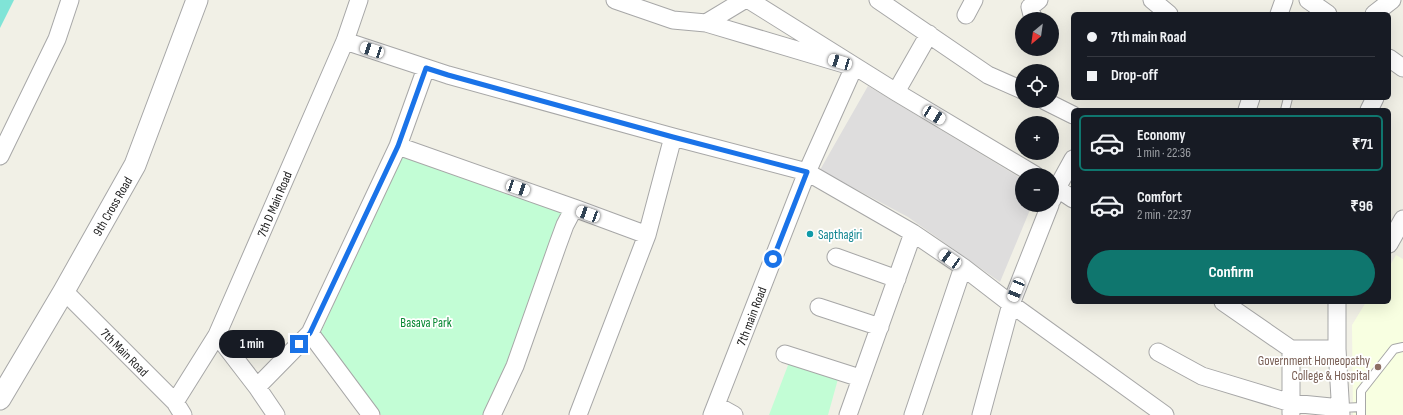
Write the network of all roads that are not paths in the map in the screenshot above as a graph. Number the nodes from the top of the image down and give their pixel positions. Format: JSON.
{"nodes":[{"id":1,"x":70,"y":0,"type":"edge"},
{"id":2,"x":196,"y":0,"type":"edge"},
{"id":3,"x":359,"y":0,"type":"edge"},
{"id":4,"x":615,"y":0,"type":"edge"},
{"id":5,"x":744,"y":0,"type":"edge"},
{"id":6,"x":749,"y":0,"type":"edge"},
{"id":7,"x":878,"y":0,"type":"edge"},
{"id":8,"x":1039,"y":0,"type":"edge"},
{"id":9,"x":1152,"y":0,"type":"edge"},
{"id":10,"x":1284,"y":0,"type":"edge"},
{"id":11,"x":1308,"y":0,"type":"edge"},
{"id":12,"x":1392,"y":0,"type":"edge"},
{"id":13,"x":1031,"y":12,"type":"edge"},
{"id":14,"x":1167,"y":12,"type":"edge"},
{"id":15,"x":1280,"y":12,"type":"edge"},
{"id":16,"x":1325,"y":12,"type":"edge"},
{"id":17,"x":1377,"y":12,"type":"edge"},
{"id":18,"x":706,"y":23,"type":"junction"},
{"id":19,"x":929,"y":34,"type":"junction"},
{"id":20,"x":345,"y":41,"type":"junction"},
{"id":21,"x":854,"y":66,"type":"junction"},
{"id":22,"x":426,"y":68,"type":"junction"},
{"id":23,"x":1015,"y":87,"type":"edge"},
{"id":24,"x":896,"y":92,"type":"junction"},
{"id":25,"x":1059,"y":108,"type":"edge"},
{"id":26,"x":1071,"y":114,"type":"edge"},
{"id":27,"x":673,"y":137,"type":"junction"},
{"id":28,"x":398,"y":146,"type":"junction"},
{"id":29,"x":0,"y":156,"type":"edge"},
{"id":30,"x":1071,"y":162,"type":"edge"},
{"id":31,"x":1023,"y":168,"type":"edge"},
{"id":32,"x":807,"y":172,"type":"junction"},
{"id":33,"x":1059,"y":183,"type":"edge"},
{"id":34,"x":1059,"y":193,"type":"edge"},
{"id":35,"x":1071,"y":198,"type":"edge"},
{"id":36,"x":574,"y":208,"type":"junction"},
{"id":37,"x":1047,"y":212,"type":"edge"},
{"id":38,"x":1403,"y":219,"type":"edge"},
{"id":39,"x":913,"y":233,"type":"junction"},
{"id":40,"x":647,"y":235,"type":"junction"},
{"id":41,"x":1391,"y":240,"type":"edge"},
{"id":42,"x":836,"y":257,"type":"dead end"},
{"id":43,"x":963,"y":267,"type":"junction"},
{"id":44,"x":897,"y":279,"type":"junction"},
{"id":45,"x":64,"y":291,"type":"junction"},
{"id":46,"x":1011,"y":304,"type":"junction"},
{"id":47,"x":1226,"y":304,"type":"edge"},
{"id":48,"x":1347,"y":304,"type":"edge"},
{"id":49,"x":819,"y":307,"type":"dead end"},
{"id":50,"x":1337,"y":308,"type":"edge"},
{"id":51,"x":880,"y":327,"type":"junction"},
{"id":52,"x":310,"y":333,"type":"junction"},
{"id":53,"x":217,"y":335,"type":"junction"},
{"id":54,"x":1403,"y":347,"type":"edge"},
{"id":55,"x":1291,"y":349,"type":"junction"},
{"id":56,"x":1337,"y":349,"type":"junction"},
{"id":57,"x":1158,"y":352,"type":"dead end"},
{"id":58,"x":785,"y":354,"type":"dead end"},
{"id":59,"x":860,"y":378,"type":"junction"},
{"id":60,"x":257,"y":387,"type":"junction"},
{"id":61,"x":0,"y":399,"type":"edge"},
{"id":62,"x":179,"y":408,"type":"edge"},
{"id":63,"x":1291,"y":409,"type":"edge"},
{"id":64,"x":714,"y":410,"type":"edge"},
{"id":65,"x":1340,"y":411,"type":"edge"},
{"id":66,"x":1361,"y":411,"type":"edge"},
{"id":67,"x":985,"y":413,"type":"edge"},
{"id":68,"x":276,"y":415,"type":"edge"},
{"id":69,"x":371,"y":415,"type":"edge"},
{"id":70,"x":492,"y":415,"type":"edge"},
{"id":71,"x":578,"y":415,"type":"edge"},
{"id":72,"x":734,"y":415,"type":"edge"},
{"id":73,"x":848,"y":415,"type":"edge"},
{"id":74,"x":913,"y":415,"type":"edge"},
{"id":75,"x":1165,"y":415,"type":"edge"}],
"edges":[{"from":1,"to":29,"type":"street"},
{"from":2,"to":45,"type":"street","name":"9th Cross Road"},
{"from":3,"to":20,"type":"street","name":"7th D Main Road"},
{"from":4,"to":18,"type":"street"},
{"from":5,"to":18,"type":"street"},
{"from":6,"to":21,"type":"street"},
{"from":7,"to":19,"type":"street"},
{"from":8,"to":13,"type":"street"},
{"from":9,"to":14,"type":"street"},
{"from":10,"to":15,"type":"street"},
{"from":11,"to":16,"type":"street"},
{"from":12,"to":17,"type":"street"},
{"from":18,"to":21,"type":"street"},
{"from":19,"to":23,"type":"street"},
{"from":19,"to":24,"type":"street"},
{"from":20,"to":22,"type":"street"},
{"from":20,"to":53,"type":"street","name":"7th D Main Road"},
{"from":21,"to":24,"type":"street"},
{"from":21,"to":32,"type":"street","name":"7th main Road"},
{"from":22,"to":27,"type":"street"},
{"from":22,"to":28,"type":"street"},
{"from":24,"to":31,"type":"street"},
{"from":25,"to":26,"type":"street"},
{"from":27,"to":32,"type":"street"},
{"from":27,"to":40,"type":"street"},
{"from":28,"to":36,"type":"street"},
{"from":28,"to":52,"type":"street"},
{"from":30,"to":33,"type":"street"},
{"from":32,"to":39,"type":"street"},
{"from":32,"to":64,"type":"street","name":"7th main Road"},
{"from":34,"to":35,"type":"street"},
{"from":36,"to":40,"type":"street"},
{"from":36,"to":70,"type":"street"},
{"from":37,"to":46,"type":"street"},
{"from":38,"to":41,"type":"street"},
{"from":39,"to":43,"type":"street"},
{"from":39,"to":44,"type":"street"},
{"from":40,"to":71,"type":"street"},
{"from":42,"to":44,"type":"street"},
{"from":43,"to":46,"type":"street"},
{"from":43,"to":74,"type":"street"},
{"from":44,"to":51,"type":"street"},
{"from":45,"to":61,"type":"street","name":"9th Cross Road"},
{"from":45,"to":62,"type":"street","name":"7th Main Road"},
{"from":46,"to":67,"type":"street"},
{"from":46,"to":75,"type":"street"},
{"from":47,"to":55,"type":"street"},
{"from":48,"to":50,"type":"street"},
{"from":49,"to":51,"type":"street"},
{"from":50,"to":56,"type":"street"},
{"from":51,"to":59,"type":"street"},
{"from":52,"to":60,"type":"street"},
{"from":52,"to":69,"type":"street"},
{"from":53,"to":60,"type":"street"},
{"from":53,"to":62,"type":"street","name":"7th D Main Road"},
{"from":54,"to":66,"type":"lane"},
{"from":55,"to":56,"type":"street"},
{"from":55,"to":63,"type":"street"},
{"from":56,"to":65,"type":"street"},
{"from":57,"to":63,"type":"street"},
{"from":58,"to":59,"type":"street"},
{"from":59,"to":73,"type":"street"},
{"from":60,"to":68,"type":"street"},
{"from":63,"to":65,"type":"street"},
{"from":64,"to":72,"type":"street"},
{"from":65,"to":66,"type":"lane"}]}
